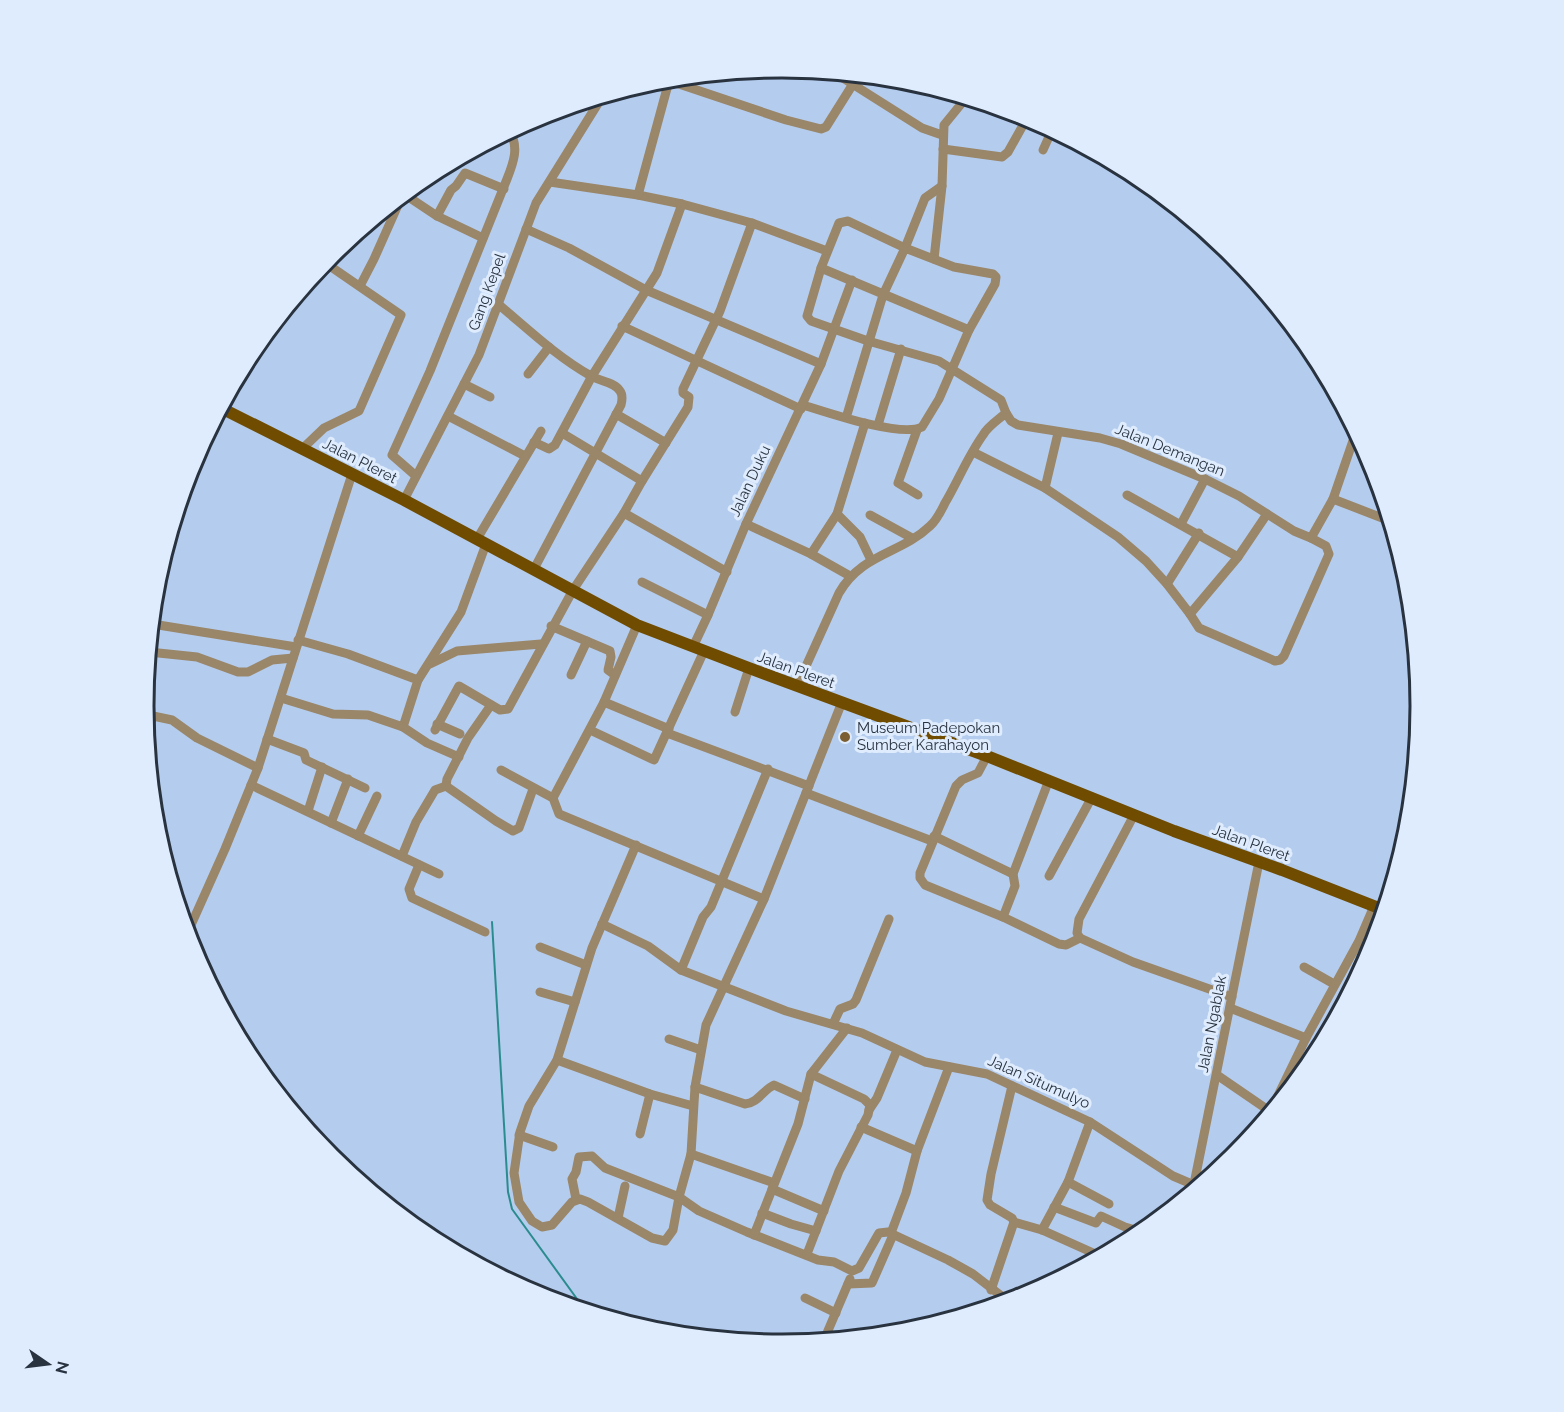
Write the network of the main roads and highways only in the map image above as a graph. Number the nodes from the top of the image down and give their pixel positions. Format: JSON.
{"nodes":[{"id":1,"x":228,"y":411,"type":"edge"},
{"id":2,"x":1375,"y":910,"type":"edge"}],
"edges":[{"from":1,"to":2,"type":"main road","name":"Jalan Pleret"}]}
